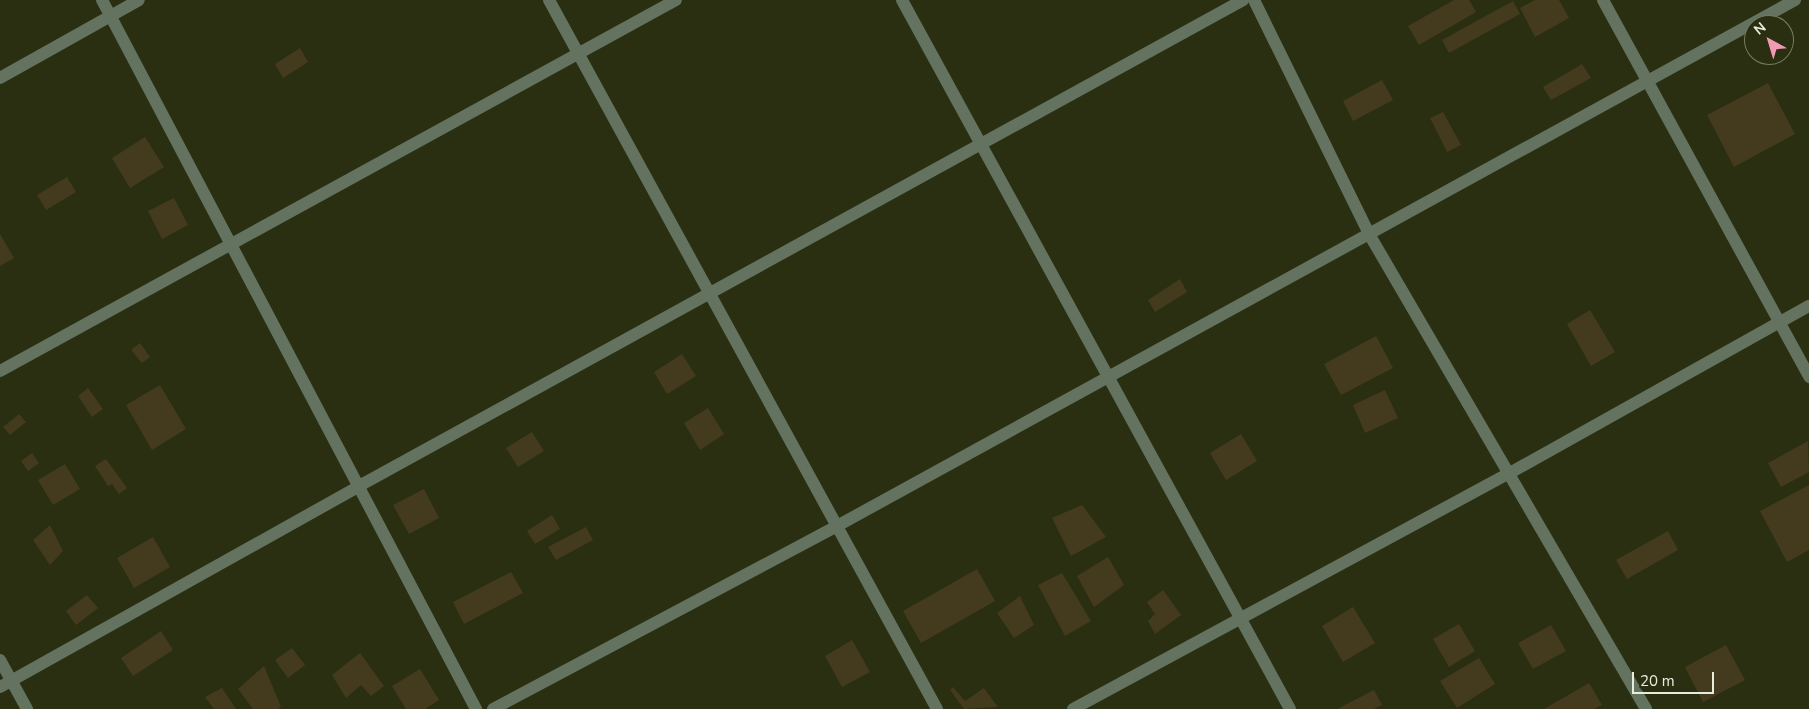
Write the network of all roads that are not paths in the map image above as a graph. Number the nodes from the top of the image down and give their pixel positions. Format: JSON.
{"nodes":[{"id":1,"x":102,"y":0,"type":"edge"},
{"id":2,"x":139,"y":0,"type":"edge"},
{"id":3,"x":549,"y":0,"type":"edge"},
{"id":4,"x":676,"y":0,"type":"edge"},
{"id":5,"x":902,"y":0,"type":"edge"},
{"id":6,"x":1243,"y":0,"type":"edge"},
{"id":7,"x":1254,"y":0,"type":"edge"},
{"id":8,"x":1603,"y":0,"type":"edge"},
{"id":9,"x":1795,"y":0,"type":"edge"},
{"id":10,"x":111,"y":16,"type":"junction"},
{"id":11,"x":578,"y":54,"type":"junction"},
{"id":12,"x":0,"y":78,"type":"edge"},
{"id":13,"x":1648,"y":82,"type":"junction"},
{"id":14,"x":981,"y":144,"type":"junction"},
{"id":15,"x":1369,"y":234,"type":"junction"},
{"id":16,"x":232,"y":245,"type":"junction"},
{"id":17,"x":710,"y":293,"type":"junction"},
{"id":18,"x":1809,"y":306,"type":"edge"},
{"id":19,"x":1779,"y":322,"type":"junction"},
{"id":20,"x":0,"y":372,"type":"edge"},
{"id":21,"x":1809,"y":376,"type":"edge"},
{"id":22,"x":1108,"y":377,"type":"junction"},
{"id":23,"x":1508,"y":474,"type":"junction"},
{"id":24,"x":359,"y":486,"type":"junction"},
{"id":25,"x":837,"y":526,"type":"junction"},
{"id":26,"x":1240,"y":617,"type":"junction"},
{"id":27,"x":0,"y":660,"type":"edge"},
{"id":28,"x":6,"y":684,"type":"edge"},
{"id":29,"x":27,"y":709,"type":"edge"},
{"id":30,"x":476,"y":709,"type":"edge"},
{"id":31,"x":493,"y":709,"type":"edge"},
{"id":32,"x":937,"y":709,"type":"edge"},
{"id":33,"x":1073,"y":709,"type":"edge"},
{"id":34,"x":1290,"y":709,"type":"edge"},
{"id":35,"x":1646,"y":709,"type":"edge"}],
"edges":[{"from":1,"to":10,"type":"street"},
{"from":2,"to":10,"type":"street"},
{"from":3,"to":11,"type":"street"},
{"from":4,"to":11,"type":"street"},
{"from":5,"to":14,"type":"street"},
{"from":6,"to":14,"type":"street"},
{"from":7,"to":15,"type":"street"},
{"from":8,"to":13,"type":"street"},
{"from":9,"to":13,"type":"street"},
{"from":10,"to":12,"type":"street"},
{"from":10,"to":16,"type":"street"},
{"from":11,"to":16,"type":"street"},
{"from":11,"to":17,"type":"street"},
{"from":13,"to":15,"type":"street"},
{"from":13,"to":19,"type":"street"},
{"from":14,"to":17,"type":"street"},
{"from":14,"to":22,"type":"street"},
{"from":15,"to":22,"type":"street"},
{"from":15,"to":23,"type":"street"},
{"from":16,"to":20,"type":"street"},
{"from":16,"to":24,"type":"street"},
{"from":17,"to":24,"type":"street"},
{"from":17,"to":25,"type":"street"},
{"from":18,"to":19,"type":"street"},
{"from":19,"to":21,"type":"street"},
{"from":19,"to":23,"type":"street"},
{"from":22,"to":25,"type":"street"},
{"from":22,"to":26,"type":"street"},
{"from":23,"to":26,"type":"street"},
{"from":23,"to":35,"type":"street"},
{"from":24,"to":28,"type":"street"},
{"from":24,"to":30,"type":"street"},
{"from":25,"to":31,"type":"street"},
{"from":25,"to":32,"type":"street"},
{"from":26,"to":33,"type":"street"},
{"from":26,"to":34,"type":"street"},
{"from":27,"to":28,"type":"street"},
{"from":28,"to":29,"type":"street"}]}
